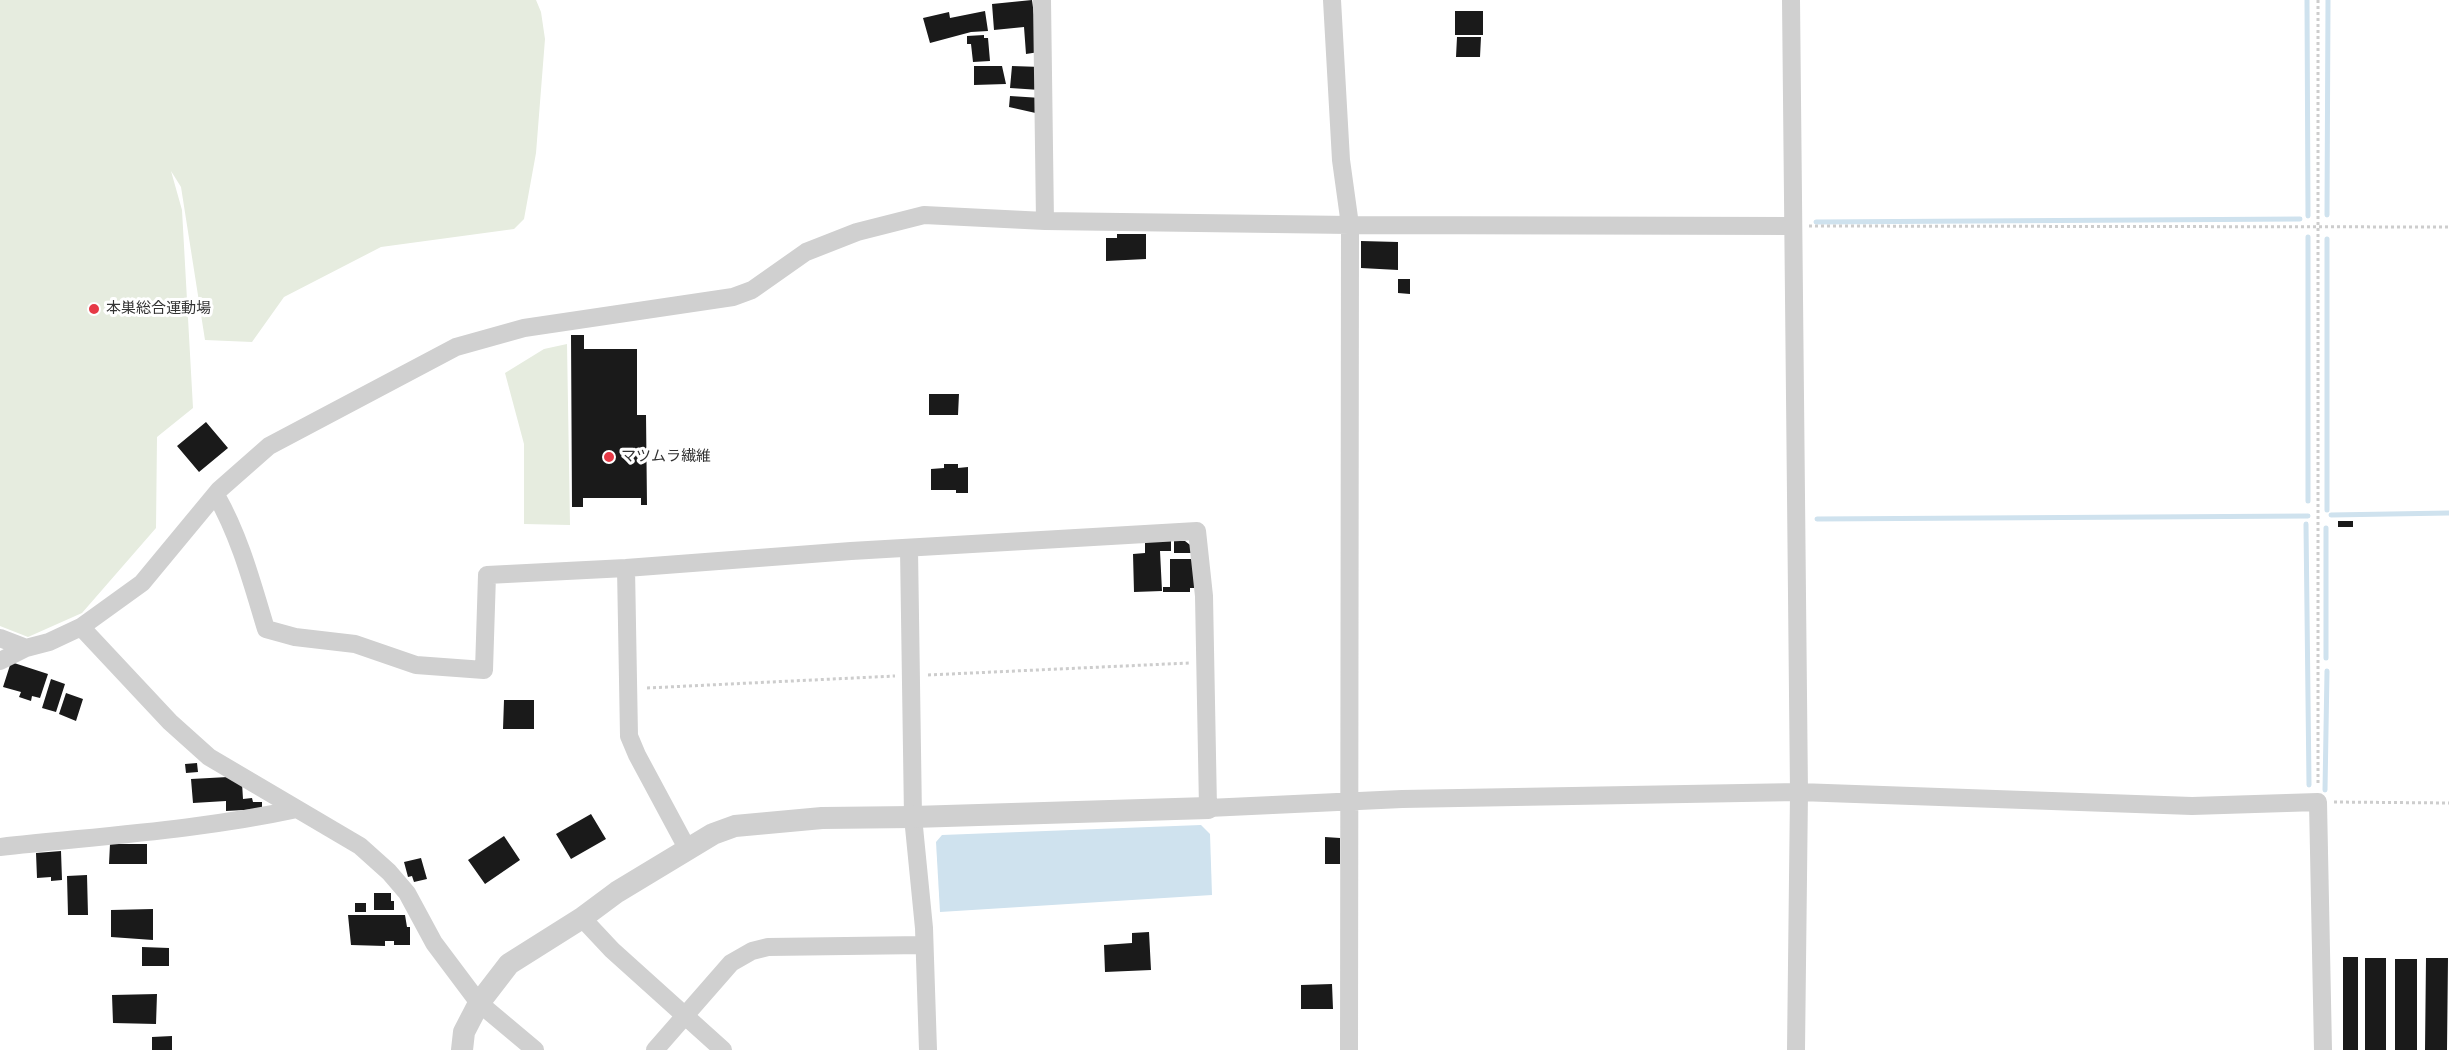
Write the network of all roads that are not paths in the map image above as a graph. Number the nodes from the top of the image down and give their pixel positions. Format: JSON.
{"nodes":[{"id":1,"x":1042,"y":0,"type":"edge"},
{"id":2,"x":1332,"y":0,"type":"edge"},
{"id":3,"x":1791,"y":0,"type":"edge"},
{"id":4,"x":1045,"y":220,"type":"junction"},
{"id":5,"x":1350,"y":225,"type":"junction"},
{"id":6,"x":1792,"y":226,"type":"junction"},
{"id":7,"x":216,"y":495,"type":"junction"},
{"id":8,"x":909,"y":549,"type":"junction"},
{"id":9,"x":626,"y":568,"type":"junction"},
{"id":10,"x":81,"y":627,"type":"junction"},
{"id":11,"x":0,"y":638,"type":"edge"},
{"id":12,"x":26,"y":648,"type":"junction"},
{"id":13,"x":0,"y":661,"type":"edge"},
{"id":14,"x":1799,"y":792,"type":"junction"},
{"id":15,"x":1349,"y":801,"type":"junction"},
{"id":16,"x":1208,"y":808,"type":"junction"},
{"id":17,"x":297,"y":809,"type":"junction"},
{"id":18,"x":913,"y":817,"type":"junction"},
{"id":19,"x":0,"y":847,"type":"edge"},
{"id":20,"x":688,"y":850,"type":"junction"},
{"id":21,"x":582,"y":918,"type":"junction"},
{"id":22,"x":924,"y":945,"type":"junction"},
{"id":23,"x":479,"y":1003,"type":"junction"},
{"id":24,"x":684,"y":1015,"type":"junction"},
{"id":25,"x":462,"y":1050,"type":"edge"},
{"id":26,"x":535,"y":1050,"type":"edge"},
{"id":27,"x":655,"y":1050,"type":"edge"},
{"id":28,"x":723,"y":1050,"type":"edge"},
{"id":29,"x":928,"y":1050,"type":"edge"},
{"id":30,"x":1349,"y":1050,"type":"edge"},
{"id":31,"x":1796,"y":1050,"type":"edge"},
{"id":32,"x":2323,"y":1050,"type":"edge"}],
"edges":[{"from":1,"to":4,"type":"street"},
{"from":2,"to":5,"type":"street"},
{"from":3,"to":6,"type":"street"},
{"from":4,"to":5,"type":"street"},
{"from":4,"to":7,"type":"street"},
{"from":5,"to":6,"type":"street"},
{"from":5,"to":15,"type":"street"},
{"from":6,"to":14,"type":"street"},
{"from":7,"to":9,"type":"street"},
{"from":7,"to":10,"type":"street"},
{"from":8,"to":9,"type":"street"},
{"from":8,"to":16,"type":"street"},
{"from":8,"to":18,"type":"street"},
{"from":9,"to":20,"type":"street"},
{"from":10,"to":12,"type":"street"},
{"from":10,"to":17,"type":"street"},
{"from":11,"to":12,"type":"street"},
{"from":12,"to":13,"type":"street"},
{"from":14,"to":15,"type":"street"},
{"from":14,"to":31,"type":"street"},
{"from":14,"to":32,"type":"street"},
{"from":15,"to":16,"type":"street"},
{"from":15,"to":30,"type":"street"},
{"from":16,"to":18,"type":"street"},
{"from":17,"to":19,"type":"street"},
{"from":17,"to":23,"type":"street"},
{"from":18,"to":20,"type":"street"},
{"from":18,"to":22,"type":"street"},
{"from":20,"to":21,"type":"street"},
{"from":21,"to":23,"type":"street"},
{"from":21,"to":24,"type":"street"},
{"from":22,"to":24,"type":"street"},
{"from":22,"to":29,"type":"street"},
{"from":23,"to":25,"type":"street"},
{"from":23,"to":26,"type":"street"},
{"from":24,"to":27,"type":"street"},
{"from":24,"to":28,"type":"street"}]}
